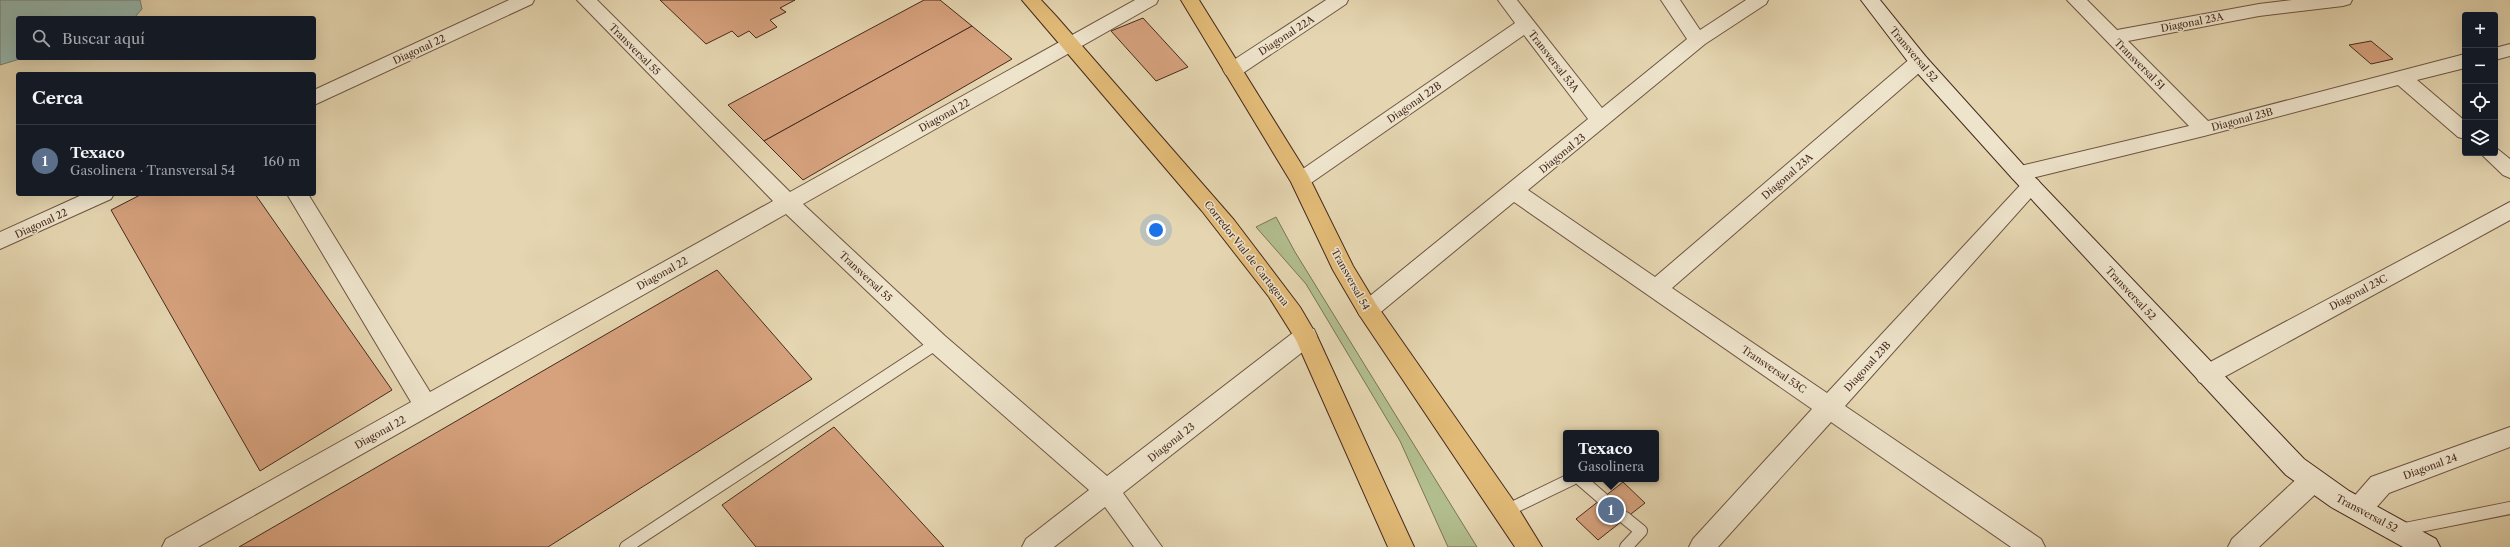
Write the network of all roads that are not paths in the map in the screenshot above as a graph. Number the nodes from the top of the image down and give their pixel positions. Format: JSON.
{"nodes":[{"id":1,"x":525,"y":0,"type":"edge"},
{"id":2,"x":586,"y":0,"type":"edge"},
{"id":3,"x":1030,"y":0,"type":"edge"},
{"id":4,"x":1149,"y":0,"type":"edge"},
{"id":5,"x":1190,"y":0,"type":"edge"},
{"id":6,"x":1339,"y":0,"type":"edge"},
{"id":7,"x":1507,"y":0,"type":"edge"},
{"id":8,"x":1670,"y":0,"type":"edge"},
{"id":9,"x":1759,"y":0,"type":"edge"},
{"id":10,"x":1870,"y":0,"type":"edge"},
{"id":11,"x":2076,"y":0,"type":"edge"},
{"id":12,"x":2343,"y":0,"type":"edge"},
{"id":13,"x":1526,"y":24,"type":"junction"},
{"id":14,"x":2114,"y":37,"type":"junction"},
{"id":15,"x":1698,"y":40,"type":"junction"},
{"id":16,"x":1072,"y":44,"type":"junction"},
{"id":17,"x":2510,"y":50,"type":"edge"},
{"id":18,"x":2498,"y":53,"type":"edge"},
{"id":19,"x":1919,"y":62,"type":"junction"},
{"id":20,"x":2462,"y":62,"type":"edge"},
{"id":21,"x":1233,"y":70,"type":"junction"},
{"id":22,"x":2401,"y":77,"type":"junction"},
{"id":23,"x":316,"y":97,"type":"edge"},
{"id":24,"x":1600,"y":122,"type":"junction"},
{"id":25,"x":2204,"y":129,"type":"junction"},
{"id":26,"x":2462,"y":129,"type":"edge"},
{"id":27,"x":2494,"y":156,"type":"edge"},
{"id":28,"x":2510,"y":170,"type":"edge"},
{"id":29,"x":2025,"y":179,"type":"junction"},
{"id":30,"x":1301,"y":180,"type":"junction"},
{"id":31,"x":1514,"y":192,"type":"junction"},
{"id":32,"x":100,"y":196,"type":"edge"},
{"id":33,"x":298,"y":196,"type":"edge"},
{"id":34,"x":788,"y":202,"type":"junction"},
{"id":35,"x":2510,"y":210,"type":"edge"},
{"id":36,"x":0,"y":241,"type":"edge"},
{"id":37,"x":1656,"y":289,"type":"junction"},
{"id":38,"x":1368,"y":310,"type":"junction"},
{"id":39,"x":1306,"y":336,"type":"junction"},
{"id":40,"x":937,"y":343,"type":"junction"},
{"id":41,"x":2207,"y":375,"type":"junction"},
{"id":42,"x":426,"y":406,"type":"junction"},
{"id":43,"x":1829,"y":408,"type":"junction"},
{"id":44,"x":2510,"y":437,"type":"edge"},
{"id":45,"x":2312,"y":481,"type":"junction"},
{"id":46,"x":1566,"y":482,"type":"edge"},
{"id":47,"x":1583,"y":482,"type":"edge"},
{"id":48,"x":1107,"y":491,"type":"junction"},
{"id":49,"x":1602,"y":498,"type":"dead end"},
{"id":50,"x":2510,"y":508,"type":"edge"},
{"id":51,"x":2359,"y":509,"type":"junction"},
{"id":52,"x":1506,"y":510,"type":"junction"},
{"id":53,"x":1625,"y":518,"type":"dead end"},
{"id":54,"x":2398,"y":539,"type":"edge"},
{"id":55,"x":175,"y":547,"type":"edge"},
{"id":56,"x":626,"y":547,"type":"edge"},
{"id":57,"x":1035,"y":547,"type":"edge"},
{"id":58,"x":1149,"y":547,"type":"edge"},
{"id":59,"x":1401,"y":547,"type":"edge"},
{"id":60,"x":1529,"y":547,"type":"edge"},
{"id":61,"x":1626,"y":547,"type":"edge"},
{"id":62,"x":1702,"y":547,"type":"edge"},
{"id":63,"x":2032,"y":547,"type":"edge"},
{"id":64,"x":2241,"y":547,"type":"edge"},
{"id":65,"x":2427,"y":547,"type":"edge"}],
"edges":[{"from":1,"to":23,"type":"street","name":"Diagonal 22"},
{"from":2,"to":34,"type":"street","name":"Transversal 55"},
{"from":3,"to":16,"type":"main road","name":"Corredor Vial de Cartagena"},
{"from":4,"to":16,"type":"street","name":"Diagonal 22"},
{"from":5,"to":21,"type":"main road","name":"Transversal 54"},
{"from":6,"to":21,"type":"street","name":"Diagonal 22A"},
{"from":7,"to":13,"type":"street","name":"Transversal 53A"},
{"from":8,"to":15,"type":"street"},
{"from":9,"to":15,"type":"street","name":"Diagonal 23"},
{"from":10,"to":19,"type":"street","name":"Transversal 52"},
{"from":11,"to":14,"type":"street","name":"Transversal 51"},
{"from":12,"to":14,"type":"street","name":"Diagonal 23A"},
{"from":13,"to":24,"type":"street","name":"Transversal 53A"},
{"from":13,"to":30,"type":"street","name":"Diagonal 22B"},
{"from":14,"to":25,"type":"street","name":"Transversal 51"},
{"from":15,"to":24,"type":"street","name":"Diagonal 23"},
{"from":16,"to":34,"type":"street","name":"Diagonal 22"},
{"from":16,"to":39,"type":"main road","name":"Corredor Vial de Cartagena"},
{"from":17,"to":18,"type":"street"},
{"from":19,"to":29,"type":"street","name":"Transversal 52"},
{"from":19,"to":37,"type":"street","name":"Diagonal 23A"},
{"from":20,"to":22,"type":"street","name":"Diagonal 23B"},
{"from":21,"to":30,"type":"main road","name":"Transversal 54"},
{"from":22,"to":25,"type":"street","name":"Diagonal 23B"},
{"from":22,"to":26,"type":"street"},
{"from":24,"to":31,"type":"street","name":"Diagonal 23"},
{"from":25,"to":29,"type":"street","name":"Diagonal 23B"},
{"from":27,"to":28,"type":"street"},
{"from":29,"to":41,"type":"street","name":"Transversal 52"},
{"from":29,"to":43,"type":"street","name":"Diagonal 23B"},
{"from":30,"to":38,"type":"main road","name":"Transversal 54"},
{"from":31,"to":37,"type":"street","name":"Transversal 53C"},
{"from":31,"to":38,"type":"street","name":"Diagonal 23"},
{"from":32,"to":36,"type":"street","name":"Diagonal 22"},
{"from":33,"to":42,"type":"street"},
{"from":34,"to":40,"type":"street","name":"Transversal 55"},
{"from":34,"to":42,"type":"street","name":"Diagonal 22"},
{"from":35,"to":41,"type":"street","name":"Diagonal 23C"},
{"from":37,"to":43,"type":"street","name":"Transversal 53C"},
{"from":38,"to":52,"type":"main road","name":"Transversal 54"},
{"from":39,"to":48,"type":"street","name":"Diagonal 23"},
{"from":39,"to":59,"type":"main road","name":"Corredor Vial de Cartagena"},
{"from":40,"to":48,"type":"street","name":"Transversal 55"},
{"from":40,"to":56,"type":"lane"},
{"from":41,"to":45,"type":"street","name":"Transversal 52"},
{"from":42,"to":55,"type":"street","name":"Diagonal 22"},
{"from":43,"to":62,"type":"street","name":"Diagonal 23B"},
{"from":43,"to":63,"type":"street","name":"Transversal 53C"},
{"from":44,"to":51,"type":"street","name":"Diagonal 24"},
{"from":45,"to":51,"type":"street","name":"Transversal 52"},
{"from":45,"to":64,"type":"street"},
{"from":46,"to":52,"type":"lane"},
{"from":47,"to":49,"type":"lane"},
{"from":48,"to":57,"type":"street","name":"Diagonal 23"},
{"from":48,"to":58,"type":"street","name":"Transversal 55"},
{"from":50,"to":54,"type":"lane"},
{"from":51,"to":54,"type":"street","name":"Transversal 52"},
{"from":52,"to":60,"type":"main road","name":"Transversal 54"},
{"from":53,"to":61,"type":"lane"},
{"from":54,"to":65,"type":"street","name":"Transversal 52"}]}
